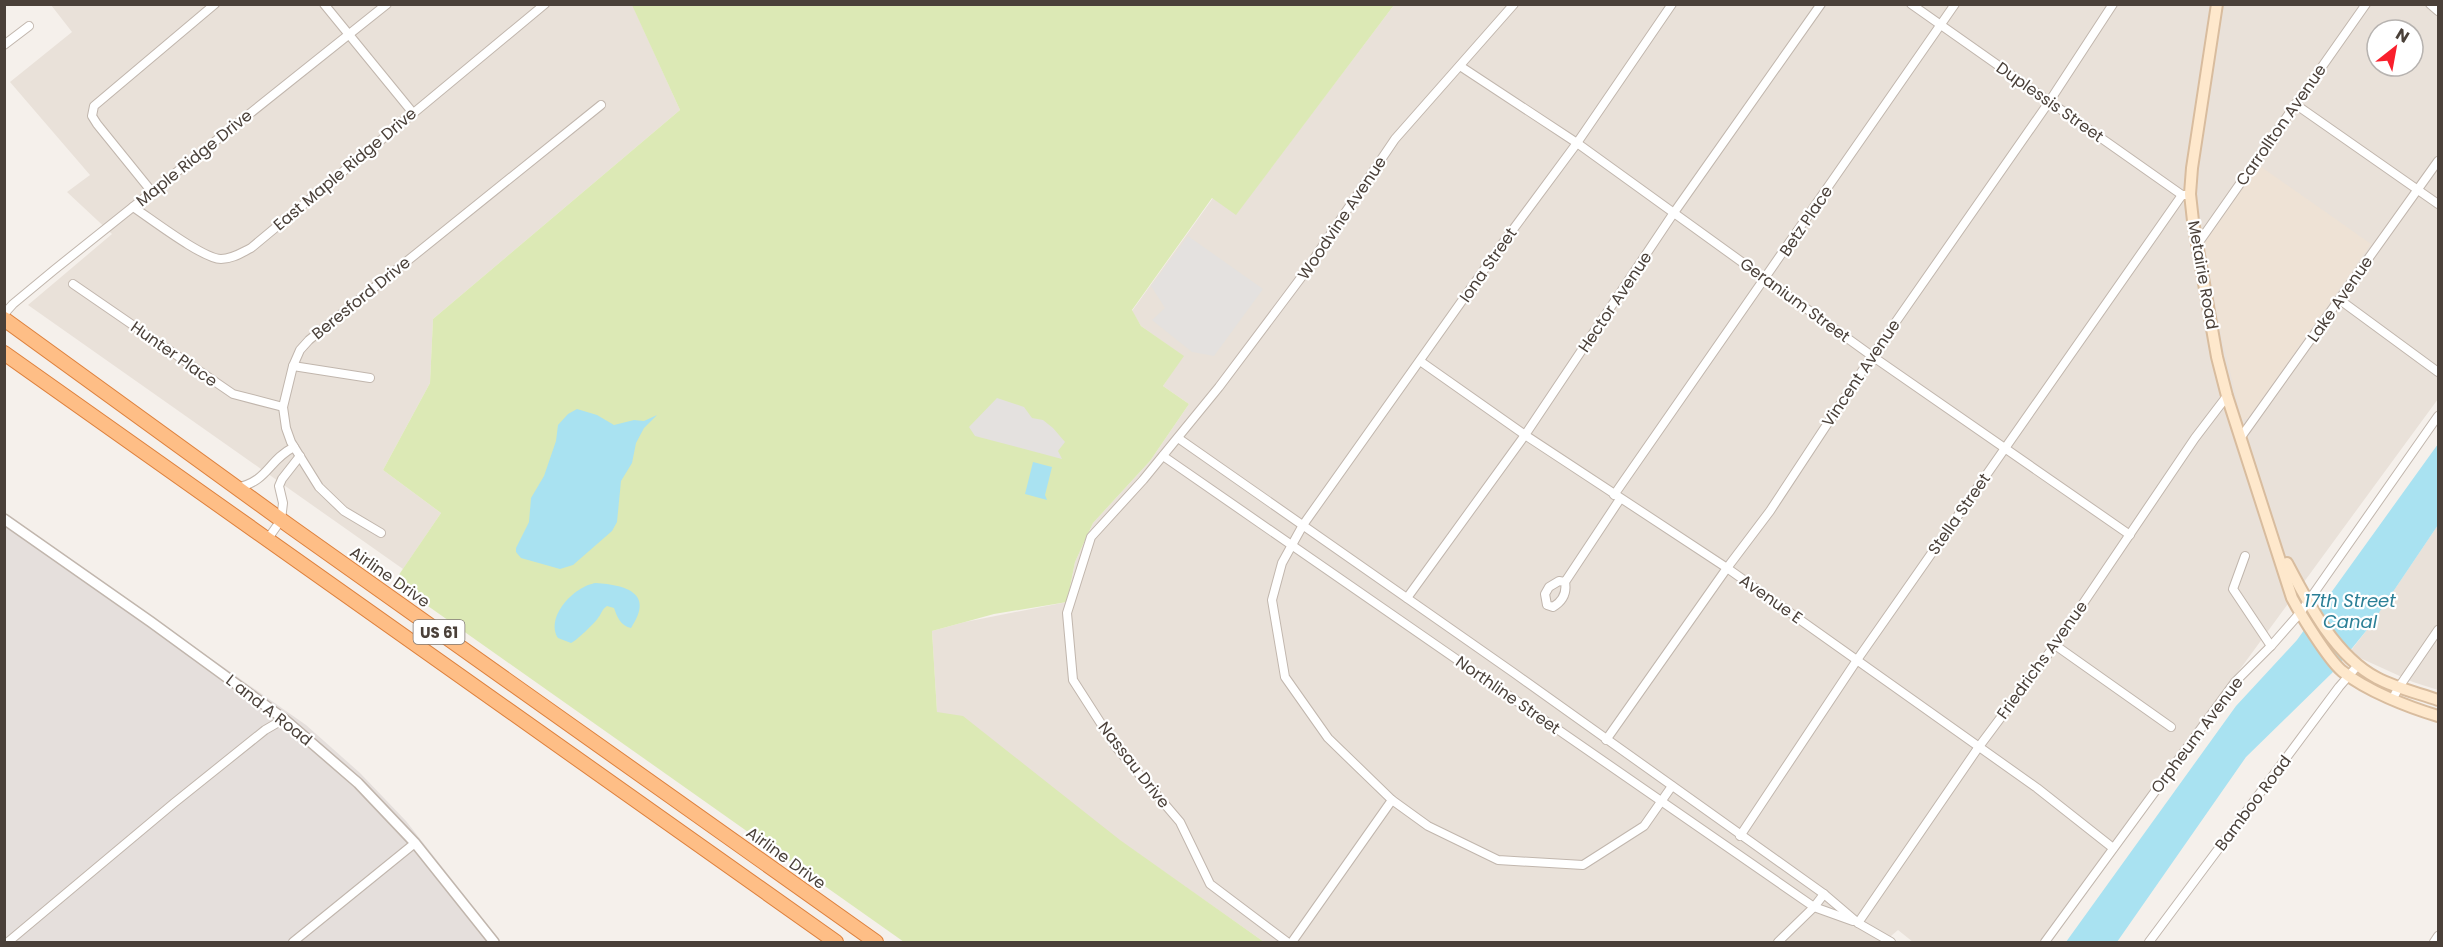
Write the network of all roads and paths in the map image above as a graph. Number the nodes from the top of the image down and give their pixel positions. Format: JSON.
{"nodes":[{"id":1,"x":215,"y":4,"type":"edge"},
{"id":2,"x":324,"y":4,"type":"edge"},
{"id":3,"x":387,"y":4,"type":"edge"},
{"id":4,"x":545,"y":4,"type":"edge"},
{"id":5,"x":1514,"y":4,"type":"edge"},
{"id":6,"x":1672,"y":4,"type":"edge"},
{"id":7,"x":1821,"y":4,"type":"edge"},
{"id":8,"x":1911,"y":4,"type":"edge"},
{"id":9,"x":1955,"y":4,"type":"edge"},
{"id":10,"x":2114,"y":4,"type":"edge"},
{"id":11,"x":2217,"y":4,"type":"edge"},
{"id":12,"x":2366,"y":4,"type":"edge"},
{"id":13,"x":2430,"y":4,"type":"edge"},
{"id":14,"x":2439,"y":11,"type":"edge"},
{"id":15,"x":1940,"y":24,"type":"junction"},
{"id":16,"x":29,"y":26,"type":"dead end"},
{"id":17,"x":349,"y":35,"type":"junction"},
{"id":18,"x":4,"y":45,"type":"edge"},
{"id":19,"x":1460,"y":66,"type":"junction"},
{"id":20,"x":2049,"y":102,"type":"junction"},
{"id":21,"x":2295,"y":104,"type":"junction"},
{"id":22,"x":601,"y":105,"type":"dead end"},
{"id":23,"x":413,"y":113,"type":"junction"},
{"id":24,"x":1577,"y":143,"type":"junction"},
{"id":25,"x":2439,"y":161,"type":"edge"},
{"id":26,"x":2418,"y":190,"type":"junction"},
{"id":27,"x":152,"y":192,"type":"junction"},
{"id":28,"x":2186,"y":195,"type":"junction"},
{"id":29,"x":2439,"y":204,"type":"edge"},
{"id":30,"x":133,"y":207,"type":"junction"},
{"id":31,"x":1673,"y":214,"type":"junction"},
{"id":32,"x":2197,"y":245,"type":"junction"},
{"id":33,"x":1766,"y":279,"type":"junction"},
{"id":34,"x":73,"y":284,"type":"dead end"},
{"id":35,"x":2340,"y":300,"type":"junction"},
{"id":36,"x":4,"y":314,"type":"edge"},
{"id":37,"x":4,"y":319,"type":"edge"},
{"id":38,"x":4,"y":352,"type":"edge"},
{"id":39,"x":1872,"y":356,"type":"junction"},
{"id":40,"x":1420,"y":361,"type":"junction"},
{"id":41,"x":293,"y":366,"type":"junction"},
{"id":42,"x":2439,"y":372,"type":"edge"},
{"id":43,"x":370,"y":378,"type":"dead end"},
{"id":44,"x":2227,"y":396,"type":"junction"},
{"id":45,"x":283,"y":407,"type":"junction"},
{"id":46,"x":2439,"y":416,"type":"edge"},
{"id":47,"x":1525,"y":435,"type":"junction"},
{"id":48,"x":2241,"y":436,"type":"junction"},
{"id":49,"x":1178,"y":438,"type":"junction"},
{"id":50,"x":294,"y":447,"type":"junction"},
{"id":51,"x":2005,"y":448,"type":"junction"},
{"id":52,"x":300,"y":456,"type":"junction"},
{"id":53,"x":1163,"y":456,"type":"junction"},
{"id":54,"x":237,"y":488,"type":"junction"},
{"id":55,"x":1617,"y":497,"type":"junction"},
{"id":56,"x":4,"y":519,"type":"edge"},
{"id":57,"x":281,"y":520,"type":"junction"},
{"id":58,"x":1303,"y":525,"type":"junction"},
{"id":59,"x":381,"y":534,"type":"dead end"},
{"id":60,"x":2130,"y":535,"type":"junction"},
{"id":61,"x":2274,"y":538,"type":"junction"},
{"id":62,"x":267,"y":540,"type":"junction"},
{"id":63,"x":1292,"y":544,"type":"junction"},
{"id":64,"x":2245,"y":556,"type":"dead end"},
{"id":65,"x":1727,"y":568,"type":"junction"},
{"id":66,"x":1565,"y":582,"type":"dead end"},
{"id":67,"x":1407,"y":598,"type":"junction"},
{"id":68,"x":2310,"y":606,"type":"junction"},
{"id":69,"x":415,"y":614,"type":"junction"},
{"id":70,"x":2302,"y":616,"type":"junction"},
{"id":71,"x":2439,"y":630,"type":"edge"},
{"id":72,"x":401,"y":635,"type":"junction"},
{"id":73,"x":2055,"y":645,"type":"junction"},
{"id":74,"x":2271,"y":646,"type":"junction"},
{"id":75,"x":1857,"y":660,"type":"junction"},
{"id":76,"x":2354,"y":662,"type":"junction"},
{"id":77,"x":2345,"y":672,"type":"junction"},
{"id":78,"x":2399,"y":687,"type":"junction"},
{"id":79,"x":2392,"y":700,"type":"junction"},
{"id":80,"x":2439,"y":700,"type":"edge"},
{"id":81,"x":2439,"y":716,"type":"edge"},
{"id":82,"x":284,"y":719,"type":"junction"},
{"id":83,"x":2171,"y":727,"type":"dead end"},
{"id":84,"x":580,"y":731,"type":"junction"},
{"id":85,"x":1606,"y":740,"type":"junction"},
{"id":86,"x":1978,"y":748,"type":"junction"},
{"id":87,"x":567,"y":753,"type":"junction"},
{"id":88,"x":1672,"y":786,"type":"junction"},
{"id":89,"x":1392,"y":800,"type":"junction"},
{"id":90,"x":1661,"y":802,"type":"junction"},
{"id":91,"x":1740,"y":836,"type":"junction"},
{"id":92,"x":415,"y":843,"type":"junction"},
{"id":93,"x":2113,"y":848,"type":"junction"},
{"id":94,"x":1824,"y":894,"type":"junction"},
{"id":95,"x":1814,"y":907,"type":"junction"},
{"id":96,"x":1858,"y":923,"type":"junction"},
{"id":97,"x":2439,"y":936,"type":"edge"},
{"id":98,"x":8,"y":942,"type":"edge"},
{"id":99,"x":293,"y":942,"type":"edge"},
{"id":100,"x":494,"y":942,"type":"edge"},
{"id":101,"x":836,"y":942,"type":"edge"},
{"id":102,"x":876,"y":942,"type":"edge"},
{"id":103,"x":1287,"y":942,"type":"edge"},
{"id":104,"x":1292,"y":942,"type":"edge"},
{"id":105,"x":1778,"y":942,"type":"edge"},
{"id":106,"x":1891,"y":942,"type":"edge"},
{"id":107,"x":2045,"y":942,"type":"edge"},
{"id":108,"x":2149,"y":942,"type":"edge"},
{"id":109,"x":2434,"y":942,"type":"edge"}],
"edges":[{"from":1,"to":27,"type":"street"},
{"from":2,"to":17,"type":"street"},
{"from":3,"to":17,"type":"street","name":"Maple Ridge Drive"},
{"from":4,"to":23,"type":"street","name":"East Maple Ridge Drive"},
{"from":5,"to":19,"type":"street","name":"Woodvine Avenue"},
{"from":6,"to":24,"type":"street","name":"Iona Street"},
{"from":7,"to":31,"type":"street","name":"Hector Avenue"},
{"from":8,"to":15,"type":"street","name":"Duplessis Street"},
{"from":9,"to":15,"type":"street","name":"Betz Place"},
{"from":10,"to":20,"type":"street","name":"Vincent Avenue"},
{"from":11,"to":28,"type":"main road","name":"Metairie Road"},
{"from":12,"to":21,"type":"street","name":"Carrollton Avenue"},
{"from":13,"to":14,"type":"street"},
{"from":15,"to":20,"type":"street","name":"Duplessis Street"},
{"from":15,"to":33,"type":"street","name":"Betz Place"},
{"from":16,"to":18,"type":"street"},
{"from":17,"to":23,"type":"street"},
{"from":17,"to":27,"type":"street","name":"Maple Ridge Drive"},
{"from":19,"to":24,"type":"street","name":"Geranium Street"},
{"from":19,"to":49,"type":"street","name":"Woodvine Avenue"},
{"from":20,"to":28,"type":"street","name":"Duplessis Street"},
{"from":20,"to":39,"type":"street","name":"Vincent Avenue"},
{"from":21,"to":26,"type":"street"},
{"from":21,"to":32,"type":"street","name":"Carrollton Avenue"},
{"from":22,"to":41,"type":"street","name":"Beresford Drive"},
{"from":23,"to":30,"type":"street","name":"East Maple Ridge Drive"},
{"from":24,"to":31,"type":"street","name":"Geranium Street"},
{"from":24,"to":40,"type":"street","name":"Iona Street"},
{"from":25,"to":26,"type":"street","name":"Lake Avenue"},
{"from":26,"to":29,"type":"street"},
{"from":26,"to":35,"type":"street","name":"Lake Avenue"},
{"from":27,"to":30,"type":"street","name":"Maple Ridge Drive"},
{"from":28,"to":32,"type":"main road","name":"Metairie Road"},
{"from":28,"to":51,"type":"street","name":"Stella Street"},
{"from":30,"to":36,"type":"street","name":"Maple Ridge Drive"},
{"from":31,"to":33,"type":"street","name":"Geranium Street"},
{"from":31,"to":47,"type":"street","name":"Hector Avenue"},
{"from":32,"to":44,"type":"main road","name":"Metairie Road"},
{"from":33,"to":39,"type":"street","name":"Geranium Street"},
{"from":33,"to":55,"type":"street","name":"Betz Place"},
{"from":34,"to":45,"type":"street","name":"Hunter Place"},
{"from":35,"to":42,"type":"street"},
{"from":35,"to":48,"type":"street","name":"Lake Avenue"},
{"from":37,"to":54,"type":"highway","name":"Airline Drive","number":"US 61"},
{"from":38,"to":62,"type":"highway","number":"US 61"},
{"from":39,"to":51,"type":"street","name":"Geranium Street"},
{"from":39,"to":65,"type":"street","name":"Vincent Avenue"},
{"from":40,"to":47,"type":"street","name":"Avenue E"},
{"from":40,"to":58,"type":"street","name":"Iona Street"},
{"from":41,"to":43,"type":"street"},
{"from":41,"to":45,"type":"street","name":"Beresford Drive"},
{"from":44,"to":48,"type":"main road","name":"Metairie Road"},
{"from":44,"to":60,"type":"street","name":"Friedrichs Avenue"},
{"from":45,"to":50,"type":"street","name":"Beresford Drive"},
{"from":46,"to":68,"type":"street","name":"Orpheum Avenue"},
{"from":47,"to":55,"type":"street","name":"Avenue E"},
{"from":47,"to":67,"type":"street","name":"Hector Avenue"},
{"from":48,"to":61,"type":"main road","name":"Metairie Road"},
{"from":49,"to":53,"type":"street","name":"Nassau Drive"},
{"from":49,"to":58,"type":"street","name":"Northline Street"},
{"from":50,"to":52,"type":"street","name":"Beresford Drive"},
{"from":50,"to":54,"type":"street"},
{"from":51,"to":60,"type":"street","name":"Geranium Street"},
{"from":51,"to":75,"type":"street","name":"Stella Street"},
{"from":52,"to":57,"type":"street"},
{"from":52,"to":59,"type":"street","name":"Beresford Drive"},
{"from":53,"to":63,"type":"street","name":"Northline Street"},
{"from":53,"to":103,"type":"street","name":"Nassau Drive"},
{"from":54,"to":57,"type":"highway","name":"Airline Drive","number":"US 61"},
{"from":55,"to":65,"type":"street","name":"Avenue E"},
{"from":55,"to":66,"type":"street","name":"Betz Place"},
{"from":56,"to":82,"type":"street","name":"L and A Road"},
{"from":57,"to":62,"type":"street"},
{"from":57,"to":69,"type":"highway","name":"Airline Drive","number":"US 61"},
{"from":58,"to":63,"type":"street","name":"Iona Street"},
{"from":58,"to":67,"type":"street","name":"Northline Street"},
{"from":60,"to":73,"type":"street","name":"Friedrichs Avenue"},
{"from":61,"to":68,"type":"main road","name":"Metairie Road"},
{"from":61,"to":70,"type":"main road","name":"Metairie Road"},
{"from":62,"to":72,"type":"highway","number":"US 61"},
{"from":63,"to":89,"type":"street","name":"Iona Street"},
{"from":63,"to":90,"type":"street","name":"Northline Street"},
{"from":64,"to":74,"type":"street"},
{"from":65,"to":75,"type":"street","name":"Avenue E"},
{"from":65,"to":85,"type":"street","name":"Vincent Avenue"},
{"from":67,"to":85,"type":"street","name":"Northline Street"},
{"from":68,"to":70,"type":"street","name":"Orpheum Avenue"},
{"from":68,"to":76,"type":"main road","name":"Metairie Road"},
{"from":69,"to":72,"type":"highway"},
{"from":69,"to":84,"type":"highway","name":"Airline Drive","number":"US 61"},
{"from":70,"to":74,"type":"street","name":"Orpheum Avenue"},
{"from":70,"to":77,"type":"main road","name":"Metairie Road"},
{"from":71,"to":78,"type":"street"},
{"from":72,"to":87,"type":"highway","number":"US 61"},
{"from":73,"to":83,"type":"street"},
{"from":73,"to":86,"type":"street","name":"Friedrichs Avenue"},
{"from":74,"to":93,"type":"street","name":"Orpheum Avenue"},
{"from":75,"to":86,"type":"street","name":"Avenue E"},
{"from":75,"to":91,"type":"street","name":"Stella Street"},
{"from":76,"to":77,"type":"street","name":"Bamboo Road"},
{"from":76,"to":78,"type":"main road","name":"Metairie Road"},
{"from":77,"to":79,"type":"main road","name":"Metairie Road"},
{"from":77,"to":108,"type":"street","name":"Bamboo Road"},
{"from":78,"to":79,"type":"street"},
{"from":78,"to":80,"type":"main road","name":"Metairie Road"},
{"from":79,"to":81,"type":"main road","name":"Metairie Road"},
{"from":82,"to":92,"type":"street","name":"L and A Road"},
{"from":82,"to":98,"type":"street"},
{"from":84,"to":87,"type":"highway"},
{"from":84,"to":102,"type":"highway","name":"Airline Drive","number":"US 61"},
{"from":85,"to":88,"type":"street","name":"Northline Street"},
{"from":86,"to":93,"type":"street","name":"Avenue E"},
{"from":86,"to":96,"type":"street","name":"Friedrichs Avenue"},
{"from":87,"to":101,"type":"highway","number":"US 61"},
{"from":88,"to":90,"type":"street","name":"Iona Street"},
{"from":88,"to":91,"type":"street","name":"Northline Street"},
{"from":89,"to":90,"type":"street","name":"Iona Street"},
{"from":89,"to":104,"type":"street"},
{"from":90,"to":95,"type":"street","name":"Northline Street"},
{"from":91,"to":94,"type":"street","name":"Northline Street"},
{"from":92,"to":99,"type":"street"},
{"from":92,"to":100,"type":"street","name":"L and A Road"},
{"from":93,"to":107,"type":"street","name":"Orpheum Avenue"},
{"from":94,"to":95,"type":"street"},
{"from":94,"to":96,"type":"street","name":"Northline Street"},
{"from":95,"to":96,"type":"street","name":"Northline Street"},
{"from":95,"to":105,"type":"street"},
{"from":96,"to":106,"type":"street","name":"Northline Street"},
{"from":97,"to":109,"type":"street"}]}
